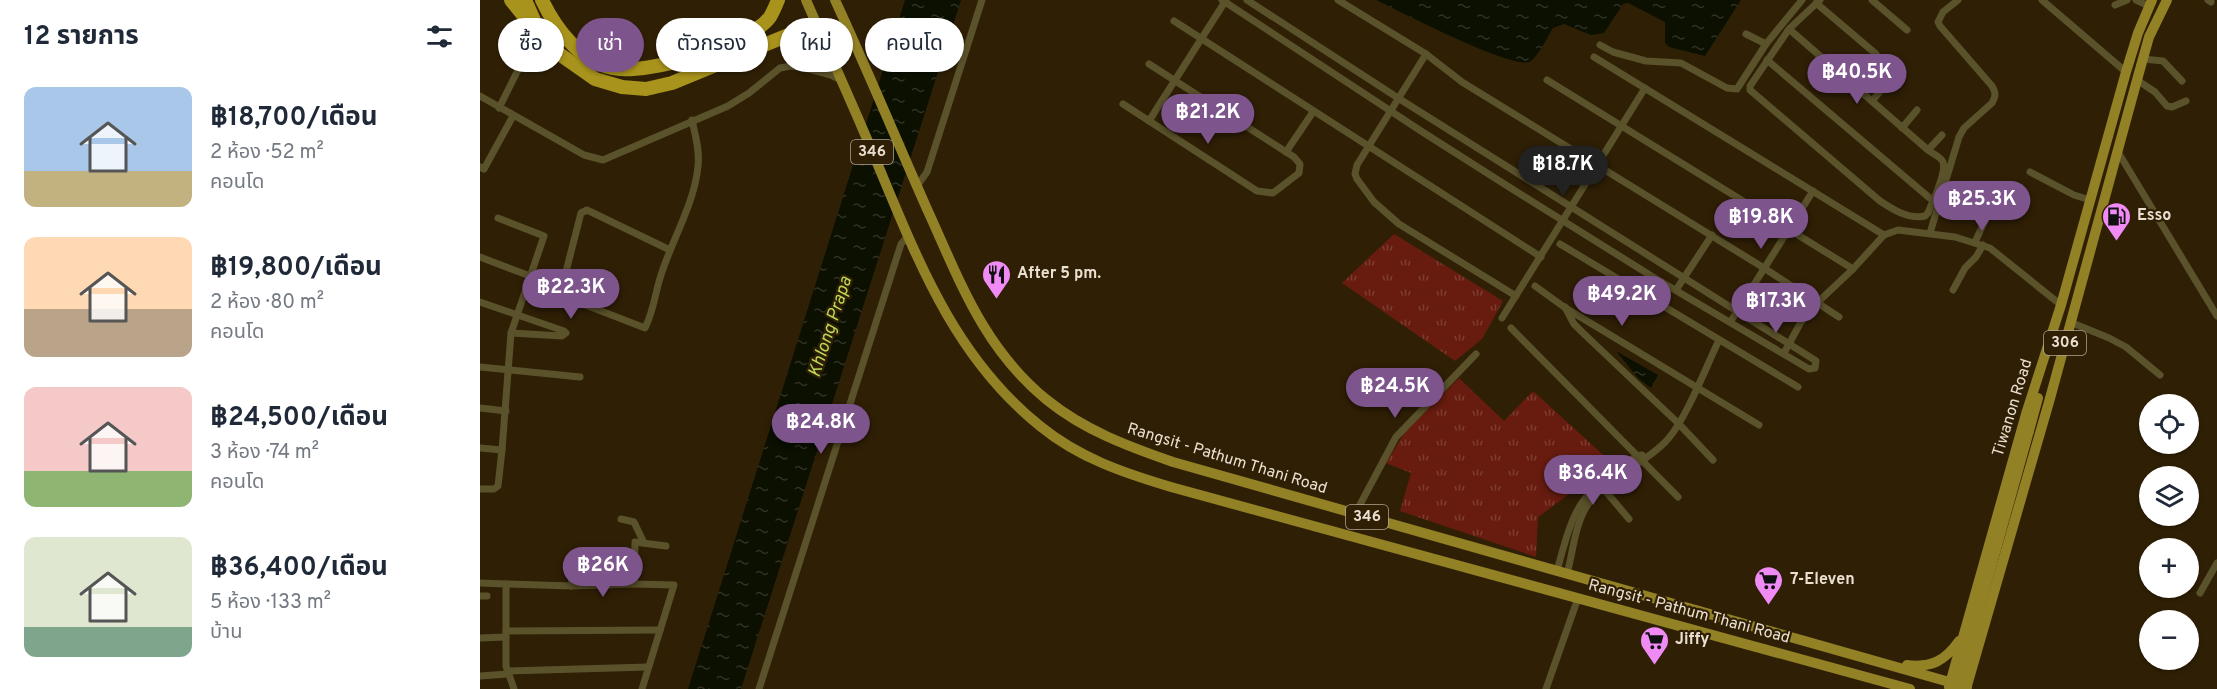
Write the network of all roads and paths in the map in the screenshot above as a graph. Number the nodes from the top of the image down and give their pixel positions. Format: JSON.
{"nodes":[{"id":1,"x":511,"y":0,"type":"edge"},
{"id":2,"x":525,"y":0,"type":"edge"},
{"id":3,"x":542,"y":0,"type":"edge"},
{"id":4,"x":778,"y":0,"type":"edge"},
{"id":5,"x":806,"y":0,"type":"edge"},
{"id":6,"x":835,"y":0,"type":"edge"},
{"id":7,"x":982,"y":0,"type":"edge"},
{"id":8,"x":1247,"y":0,"type":"edge"},
{"id":9,"x":1338,"y":0,"type":"edge"},
{"id":10,"x":1802,"y":0,"type":"edge"},
{"id":11,"x":1872,"y":0,"type":"edge"},
{"id":12,"x":1958,"y":0,"type":"edge"},
{"id":13,"x":2042,"y":0,"type":"edge"},
{"id":14,"x":2127,"y":0,"type":"edge"},
{"id":15,"x":2136,"y":0,"type":"edge"},
{"id":16,"x":2167,"y":0,"type":"edge"},
{"id":17,"x":1224,"y":1,"type":"edge"},
{"id":18,"x":1818,"y":2,"type":"edge"},
{"id":19,"x":2150,"y":3,"type":"edge"},
{"id":20,"x":2115,"y":5,"type":"dead end"},
{"id":21,"x":526,"y":18,"type":"edge"},
{"id":22,"x":533,"y":18,"type":"edge"},
{"id":23,"x":814,"y":18,"type":"edge"},
{"id":24,"x":1174,"y":21,"type":"dead end"},
{"id":25,"x":1789,"y":29,"type":"junction"},
{"id":26,"x":1907,"y":30,"type":"dead end"},
{"id":27,"x":1746,"y":34,"type":"dead end"},
{"id":28,"x":780,"y":39,"type":"edge"},
{"id":29,"x":1201,"y":40,"type":"junction"},
{"id":30,"x":1766,"y":44,"type":"junction"},
{"id":31,"x":1600,"y":45,"type":"dead end"},
{"id":32,"x":1426,"y":54,"type":"junction"},
{"id":33,"x":1876,"y":54,"type":"dead end"},
{"id":34,"x":1594,"y":57,"type":"dead end"},
{"id":35,"x":564,"y":58,"type":"edge"},
{"id":36,"x":2143,"y":59,"type":"junction"},
{"id":37,"x":1767,"y":60,"type":"junction"},
{"id":38,"x":1149,"y":64,"type":"dead end"},
{"id":39,"x":517,"y":72,"type":"edge"},
{"id":40,"x":838,"y":72,"type":"edge"},
{"id":41,"x":2126,"y":72,"type":"junction"},
{"id":42,"x":1891,"y":79,"type":"dead end"},
{"id":43,"x":841,"y":80,"type":"junction"},
{"id":44,"x":1547,"y":80,"type":"dead end"},
{"id":45,"x":2137,"y":80,"type":"junction"},
{"id":46,"x":2182,"y":81,"type":"dead end"},
{"id":47,"x":1174,"y":82,"type":"junction"},
{"id":48,"x":1645,"y":88,"type":"junction"},
{"id":49,"x":480,"y":96,"type":"edge"},
{"id":50,"x":1398,"y":98,"type":"junction"},
{"id":51,"x":1872,"y":101,"type":"junction"},
{"id":52,"x":2186,"y":101,"type":"dead end"},
{"id":53,"x":1123,"y":104,"type":"dead end"},
{"id":54,"x":499,"y":108,"type":"junction"},
{"id":55,"x":1917,"y":110,"type":"dead end"},
{"id":56,"x":1390,"y":111,"type":"junction"},
{"id":57,"x":1313,"y":112,"type":"junction"},
{"id":58,"x":513,"y":116,"type":"junction"},
{"id":59,"x":692,"y":120,"type":"junction"},
{"id":60,"x":1149,"y":121,"type":"junction"},
{"id":61,"x":1620,"y":126,"type":"junction"},
{"id":62,"x":1902,"y":128,"type":"junction"},
{"id":63,"x":1942,"y":135,"type":"dead end"},
{"id":64,"x":1368,"y":147,"type":"junction"},
{"id":65,"x":1928,"y":150,"type":"junction"},
{"id":66,"x":1286,"y":152,"type":"junction"},
{"id":67,"x":2118,"y":152,"type":"junction"},
{"id":68,"x":1597,"y":165,"type":"junction"},
{"id":69,"x":480,"y":167,"type":"edge"},
{"id":70,"x":1512,"y":170,"type":"junction"},
{"id":71,"x":2030,"y":172,"type":"dead end"},
{"id":72,"x":915,"y":182,"type":"junction"},
{"id":73,"x":1503,"y":183,"type":"junction"},
{"id":74,"x":1813,"y":191,"type":"junction"},
{"id":75,"x":1932,"y":200,"type":"junction"},
{"id":76,"x":2090,"y":200,"type":"junction"},
{"id":77,"x":1572,"y":207,"type":"junction"},
{"id":78,"x":1990,"y":210,"type":"dead end"},
{"id":79,"x":498,"y":218,"type":"dead end"},
{"id":80,"x":1564,"y":220,"type":"junction"},
{"id":81,"x":1788,"y":230,"type":"junction"},
{"id":82,"x":1930,"y":233,"type":"junction"},
{"id":83,"x":1712,"y":235,"type":"junction"},
{"id":84,"x":1884,"y":235,"type":"junction"},
{"id":85,"x":908,"y":236,"type":"junction"},
{"id":86,"x":1628,"y":243,"type":"junction"},
{"id":87,"x":1560,"y":244,"type":"dead end"},
{"id":88,"x":1979,"y":244,"type":"junction"},
{"id":89,"x":670,"y":250,"type":"junction"},
{"id":90,"x":1541,"y":256,"type":"junction"},
{"id":91,"x":1620,"y":256,"type":"junction"},
{"id":92,"x":480,"y":257,"type":"edge"},
{"id":93,"x":1764,"y":268,"type":"junction"},
{"id":94,"x":1853,"y":269,"type":"junction"},
{"id":95,"x":530,"y":276,"type":"junction"},
{"id":96,"x":1684,"y":277,"type":"junction"},
{"id":97,"x":1535,"y":286,"type":"dead end"},
{"id":98,"x":1676,"y":290,"type":"junction"},
{"id":99,"x":1953,"y":290,"type":"dead end"},
{"id":100,"x":1516,"y":296,"type":"junction"},
{"id":101,"x":480,"y":302,"type":"edge"},
{"id":102,"x":1817,"y":303,"type":"junction"},
{"id":103,"x":2061,"y":305,"type":"junction"},
{"id":104,"x":1564,"y":307,"type":"junction"},
{"id":105,"x":2216,"y":310,"type":"edge"},
{"id":106,"x":1737,"y":311,"type":"junction"},
{"id":107,"x":516,"y":315,"type":"junction"},
{"id":108,"x":1839,"y":317,"type":"dead end"},
{"id":109,"x":1502,"y":318,"type":"dead end"},
{"id":110,"x":1731,"y":321,"type":"junction"},
{"id":111,"x":2070,"y":322,"type":"junction"},
{"id":112,"x":1511,"y":328,"type":"dead end"},
{"id":113,"x":511,"y":333,"type":"junction"},
{"id":114,"x":1719,"y":340,"type":"junction"},
{"id":115,"x":1789,"y":344,"type":"junction"},
{"id":116,"x":1784,"y":353,"type":"junction"},
{"id":117,"x":1476,"y":354,"type":"dead end"},
{"id":118,"x":480,"y":367,"type":"edge"},
{"id":119,"x":509,"y":370,"type":"junction"},
{"id":120,"x":2160,"y":375,"type":"dead end"},
{"id":121,"x":580,"y":377,"type":"dead end"},
{"id":122,"x":1696,"y":386,"type":"junction"},
{"id":123,"x":1798,"y":387,"type":"dead end"},
{"id":124,"x":480,"y":408,"type":"edge"},
{"id":125,"x":506,"y":411,"type":"junction"},
{"id":126,"x":1678,"y":423,"type":"junction"},
{"id":127,"x":1759,"y":424,"type":"dead end"},
{"id":128,"x":480,"y":448,"type":"edge"},
{"id":129,"x":502,"y":450,"type":"junction"},
{"id":130,"x":1640,"y":459,"type":"junction"},
{"id":131,"x":1713,"y":460,"type":"dead end"},
{"id":132,"x":1601,"y":485,"type":"junction"},
{"id":133,"x":480,"y":489,"type":"edge"},
{"id":134,"x":1678,"y":497,"type":"dead end"},
{"id":135,"x":1355,"y":514,"type":"junction"},
{"id":136,"x":621,"y":519,"type":"dead end"},
{"id":137,"x":1629,"y":519,"type":"dead end"},
{"id":138,"x":645,"y":543,"type":"junction"},
{"id":139,"x":666,"y":546,"type":"dead end"},
{"id":140,"x":1500,"y":555,"type":"junction"},
{"id":141,"x":608,"y":559,"type":"dead end"},
{"id":142,"x":2217,"y":563,"type":"edge"},
{"id":143,"x":571,"y":564,"type":"dead end"},
{"id":144,"x":1562,"y":572,"type":"junction"},
{"id":145,"x":1494,"y":575,"type":"junction"},
{"id":146,"x":480,"y":583,"type":"edge"},
{"id":147,"x":506,"y":584,"type":"junction"},
{"id":148,"x":634,"y":584,"type":"junction"},
{"id":149,"x":611,"y":585,"type":"junction"},
{"id":150,"x":572,"y":586,"type":"junction"},
{"id":151,"x":2200,"y":593,"type":"dead end"},
{"id":152,"x":1974,"y":597,"type":"junction"},
{"id":153,"x":1578,"y":598,"type":"junction"},
{"id":154,"x":1992,"y":602,"type":"junction"},
{"id":155,"x":660,"y":630,"type":"junction"},
{"id":156,"x":506,"y":634,"type":"junction"},
{"id":157,"x":1963,"y":635,"type":"junction"},
{"id":158,"x":480,"y":638,"type":"edge"},
{"id":159,"x":1871,"y":660,"type":"junction"},
{"id":160,"x":648,"y":667,"type":"junction"},
{"id":161,"x":507,"y":673,"type":"junction"},
{"id":162,"x":480,"y":676,"type":"edge"},
{"id":163,"x":1864,"y":676,"type":"junction"},
{"id":164,"x":1958,"y":687,"type":"edge"},
{"id":165,"x":514,"y":689,"type":"edge"},
{"id":166,"x":642,"y":689,"type":"edge"},
{"id":167,"x":759,"y":689,"type":"edge"},
{"id":168,"x":1546,"y":689,"type":"edge"},
{"id":169,"x":1894,"y":689,"type":"edge"},
{"id":170,"x":1910,"y":689,"type":"edge"}],
"edges":[{"from":1,"to":21,"type":"highway"},
{"from":2,"to":22,"type":"highway"},
{"from":3,"to":4,"type":"highway"},
{"from":5,"to":23,"type":"main road","name":"Rangsit - Pathum Thani Road","number":"346"},
{"from":6,"to":72,"type":"main road","name":"Rangsit - Pathum Thani Road","number":"346"},
{"from":7,"to":72,"type":"street"},
{"from":8,"to":50,"type":"street"},
{"from":9,"to":32,"type":"street"},
{"from":10,"to":30,"type":"street"},
{"from":11,"to":26,"type":"street"},
{"from":12,"to":82,"type":"street"},
{"from":13,"to":41,"type":"street"},
{"from":14,"to":20,"type":"street"},
{"from":15,"to":19,"type":"street"},
{"from":16,"to":36,"type":"main road","name":"Tiwanon Road","number":"306"},
{"from":17,"to":29,"type":"street"},
{"from":17,"to":56,"type":"street"},
{"from":18,"to":25,"type":"street"},
{"from":18,"to":33,"type":"street"},
{"from":19,"to":41,"type":"main road","name":"Tiwanon Road","number":"306"},
{"from":24,"to":29,"type":"street"},
{"from":25,"to":37,"type":"street"},
{"from":25,"to":51,"type":"street"},
{"from":27,"to":30,"type":"street"},
{"from":28,"to":35,"type":"highway"},
{"from":29,"to":47,"type":"street"},
{"from":29,"to":57,"type":"street"},
{"from":30,"to":31,"type":"street"},
{"from":32,"to":50,"type":"street"},
{"from":32,"to":68,"type":"street"},
{"from":34,"to":48,"type":"street"},
{"from":36,"to":45,"type":"main road","name":"Tiwanon Road","number":"306"},
{"from":36,"to":46,"type":"street"},
{"from":37,"to":75,"type":"street"},
{"from":37,"to":75,"type":"street"},
{"from":38,"to":47,"type":"street"},
{"from":39,"to":54,"type":"street"},
{"from":40,"to":43,"type":"main road","name":"Rangsit - Pathum Thani Road","number":"346"},
{"from":41,"to":76,"type":"main road","name":"Tiwanon Road","number":"306"},
{"from":42,"to":51,"type":"street"},
{"from":43,"to":59,"type":"street"},
{"from":43,"to":85,"type":"main road","name":"Rangsit - Pathum Thani Road","number":"346"},
{"from":44,"to":61,"type":"street"},
{"from":45,"to":52,"type":"street"},
{"from":45,"to":67,"type":"main road","name":"Tiwanon Road","number":"306"},
{"from":47,"to":60,"type":"street"},
{"from":47,"to":66,"type":"street"},
{"from":48,"to":61,"type":"street"},
{"from":48,"to":74,"type":"street"},
{"from":49,"to":54,"type":"street"},
{"from":50,"to":56,"type":"street"},
{"from":50,"to":70,"type":"street"},
{"from":51,"to":62,"type":"street"},
{"from":53,"to":60,"type":"street"},
{"from":54,"to":58,"type":"street"},
{"from":55,"to":62,"type":"street"},
{"from":56,"to":64,"type":"street"},
{"from":56,"to":73,"type":"street"},
{"from":57,"to":64,"type":"street"},
{"from":57,"to":66,"type":"street"},
{"from":58,"to":59,"type":"street"},
{"from":58,"to":69,"type":"street"},
{"from":59,"to":89,"type":"street"},
{"from":60,"to":66,"type":"street"},
{"from":61,"to":68,"type":"street"},
{"from":61,"to":81,"type":"street"},
{"from":62,"to":65,"type":"street"},
{"from":63,"to":65,"type":"street"},
{"from":64,"to":90,"type":"street"},
{"from":64,"to":100,"type":"street"},
{"from":65,"to":75,"type":"street"},
{"from":67,"to":105,"type":"street"},
{"from":67,"to":111,"type":"main road","name":"Tiwanon Road","number":"306"},
{"from":68,"to":77,"type":"street"},
{"from":68,"to":83,"type":"street"},
{"from":70,"to":73,"type":"street"},
{"from":70,"to":77,"type":"street"},
{"from":71,"to":76,"type":"street"},
{"from":72,"to":135,"type":"main road","name":"Rangsit - Pathum Thani Road","number":"346"},
{"from":73,"to":80,"type":"street"},
{"from":74,"to":81,"type":"street"},
{"from":74,"to":84,"type":"street"},
{"from":76,"to":103,"type":"main road","name":"Tiwanon Road","number":"306"},
{"from":77,"to":80,"type":"street"},
{"from":77,"to":86,"type":"street"},
{"from":78,"to":88,"type":"street"},
{"from":79,"to":95,"type":"street"},
{"from":80,"to":90,"type":"street"},
{"from":80,"to":91,"type":"street"},
{"from":81,"to":93,"type":"street"},
{"from":81,"to":94,"type":"street"},
{"from":82,"to":84,"type":"street"},
{"from":82,"to":88,"type":"street"},
{"from":83,"to":93,"type":"street"},
{"from":83,"to":96,"type":"street"},
{"from":84,"to":94,"type":"street"},
{"from":85,"to":145,"type":"main road","name":"Rangsit - Pathum Thani Road","number":"346"},
{"from":85,"to":167,"type":"street"},
{"from":86,"to":91,"type":"street"},
{"from":86,"to":96,"type":"street"},
{"from":87,"to":114,"type":"street"},
{"from":88,"to":99,"type":"street"},
{"from":88,"to":103,"type":"street"},
{"from":89,"to":89,"type":"street"},
{"from":90,"to":100,"type":"street"},
{"from":91,"to":98,"type":"street"},
{"from":92,"to":95,"type":"street"},
{"from":93,"to":102,"type":"street"},
{"from":93,"to":106,"type":"street"},
{"from":94,"to":102,"type":"street"},
{"from":95,"to":107,"type":"street"},
{"from":96,"to":98,"type":"street"},
{"from":96,"to":106,"type":"street"},
{"from":97,"to":104,"type":"street"},
{"from":98,"to":110,"type":"street"},
{"from":100,"to":109,"type":"street"},
{"from":101,"to":107,"type":"street"},
{"from":102,"to":108,"type":"street"},
{"from":102,"to":115,"type":"street"},
{"from":103,"to":152,"type":"main road","name":"Tiwanon Road","number":"306"},
{"from":103,"to":164,"type":"main road","number":"306","bridge":true},
{"from":104,"to":122,"type":"street"},
{"from":104,"to":126,"type":"street"},
{"from":106,"to":110,"type":"street"},
{"from":106,"to":115,"type":"street"},
{"from":107,"to":113,"type":"street"},
{"from":107,"to":113,"type":"street"},
{"from":110,"to":116,"type":"street"},
{"from":111,"to":120,"type":"street"},
{"from":111,"to":154,"type":"main road","name":"Tiwanon Road","number":"306"},
{"from":112,"to":130,"type":"street"},
{"from":113,"to":119,"type":"street"},
{"from":114,"to":122,"type":"street"},
{"from":114,"to":123,"type":"street"},
{"from":115,"to":116,"type":"street"},
{"from":115,"to":116,"type":"street"},
{"from":117,"to":135,"type":"street"},
{"from":118,"to":119,"type":"street"},
{"from":119,"to":121,"type":"street"},
{"from":119,"to":125,"type":"street"},
{"from":122,"to":126,"type":"street"},
{"from":122,"to":127,"type":"street"},
{"from":124,"to":125,"type":"street"},
{"from":125,"to":129,"type":"street"},
{"from":126,"to":130,"type":"street"},
{"from":126,"to":131,"type":"street"},
{"from":128,"to":129,"type":"street"},
{"from":129,"to":133,"type":"street"},
{"from":130,"to":132,"type":"street"},
{"from":130,"to":134,"type":"street"},
{"from":132,"to":137,"type":"street"},
{"from":132,"to":144,"type":"street"},
{"from":135,"to":140,"type":"main road","name":"Rangsit - Pathum Thani Road","number":"346"},
{"from":136,"to":138,"type":"street"},
{"from":138,"to":139,"type":"street"},
{"from":138,"to":148,"type":"street"},
{"from":140,"to":144,"type":"main road","name":"Rangsit - Pathum Thani Road","number":"346"},
{"from":140,"to":145,"type":"main road"},
{"from":141,"to":149,"type":"street"},
{"from":142,"to":151,"type":"street"},
{"from":143,"to":150,"type":"street"},
{"from":144,"to":159,"type":"main road","name":"Rangsit - Pathum Thani Road","number":"346"},
{"from":145,"to":153,"type":"main road","name":"Rangsit - Pathum Thani Road","number":"346"},
{"from":146,"to":147,"type":"street"},
{"from":147,"to":150,"type":"street"},
{"from":147,"to":156,"type":"street"},
{"from":148,"to":149,"type":"street"},
{"from":148,"to":155,"type":"street"},
{"from":149,"to":150,"type":"street"},
{"from":152,"to":154,"type":"main road"},
{"from":152,"to":157,"type":"main road","name":"Tiwanon Road","number":"306"},
{"from":153,"to":163,"type":"main road","name":"Rangsit - Pathum Thani Road","number":"346"},
{"from":153,"to":168,"type":"street"},
{"from":154,"to":164,"type":"main road","name":"Tiwanon Road","number":"306"},
{"from":155,"to":156,"type":"street"},
{"from":155,"to":160,"type":"street"},
{"from":156,"to":158,"type":"street"},
{"from":156,"to":161,"type":"street"},
{"from":157,"to":159,"type":"main road","number":"306"},
{"from":157,"to":164,"type":"main road","name":"Tiwanon Road","number":"306"},
{"from":159,"to":164,"type":"main road","name":"Rangsit - Pathum Thani Road","number":"346"},
{"from":160,"to":161,"type":"street"},
{"from":160,"to":166,"type":"street"},
{"from":161,"to":162,"type":"street"},
{"from":161,"to":165,"type":"street"},
{"from":163,"to":169,"type":"main road"},
{"from":163,"to":170,"type":"main road","name":"Rangsit - Pathum Thani Road","number":"346"}]}
